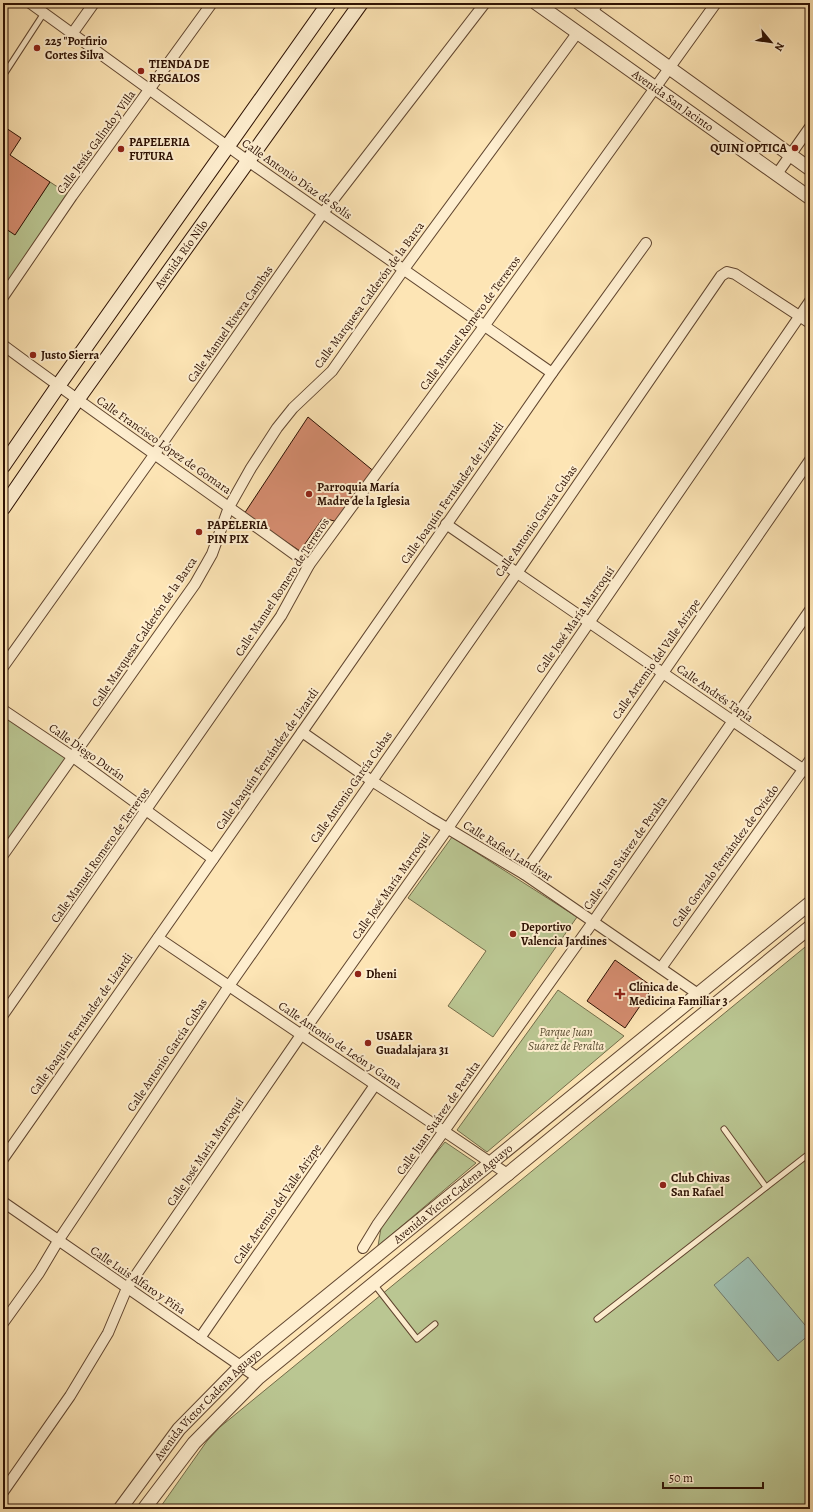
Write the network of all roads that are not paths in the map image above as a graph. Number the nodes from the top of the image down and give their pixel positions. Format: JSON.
{"nodes":[{"id":1,"x":30,"y":3,"type":"edge"},
{"id":2,"x":94,"y":3,"type":"edge"},
{"id":3,"x":212,"y":3,"type":"edge"},
{"id":4,"x":329,"y":3,"type":"edge"},
{"id":5,"x":361,"y":3,"type":"edge"},
{"id":6,"x":485,"y":3,"type":"edge"},
{"id":7,"x":536,"y":3,"type":"edge"},
{"id":8,"x":579,"y":3,"type":"edge"},
{"id":9,"x":716,"y":3,"type":"edge"},
{"id":10,"x":595,"y":7,"type":"edge"},
{"id":11,"x":44,"y":13,"type":"junction"},
{"id":12,"x":578,"y":32,"type":"junction"},
{"id":13,"x":72,"y":34,"type":"junction"},
{"id":14,"x":670,"y":68,"type":"junction"},
{"id":15,"x":3,"y":76,"type":"edge"},
{"id":16,"x":654,"y":88,"type":"junction"},
{"id":17,"x":150,"y":89,"type":"junction"},
{"id":18,"x":810,"y":127,"type":"edge"},
{"id":19,"x":227,"y":146,"type":"junction"},
{"id":20,"x":790,"y":154,"type":"junction"},
{"id":21,"x":248,"y":161,"type":"junction"},
{"id":22,"x":810,"y":169,"type":"edge"},
{"id":23,"x":777,"y":174,"type":"junction"},
{"id":24,"x":810,"y":198,"type":"edge"},
{"id":25,"x":323,"y":213,"type":"junction"},
{"id":26,"x":646,"y":243,"type":"dead end"},
{"id":27,"x":404,"y":269,"type":"junction"},
{"id":28,"x":3,"y":296,"type":"edge"},
{"id":29,"x":810,"y":301,"type":"edge"},
{"id":30,"x":800,"y":316,"type":"junction"},
{"id":31,"x":810,"y":323,"type":"edge"},
{"id":32,"x":485,"y":326,"type":"junction"},
{"id":33,"x":3,"y":345,"type":"edge"},
{"id":34,"x":552,"y":373,"type":"junction"},
{"id":35,"x":58,"y":386,"type":"junction"},
{"id":36,"x":78,"y":400,"type":"junction"},
{"id":37,"x":154,"y":455,"type":"junction"},
{"id":38,"x":810,"y":460,"type":"edge"},
{"id":39,"x":3,"y":466,"type":"edge"},
{"id":40,"x":229,"y":507,"type":"junction"},
{"id":41,"x":3,"y":508,"type":"edge"},
{"id":42,"x":446,"y":524,"type":"junction"},
{"id":43,"x":309,"y":565,"type":"junction"},
{"id":44,"x":517,"y":573,"type":"junction"},
{"id":45,"x":810,"y":610,"type":"edge"},
{"id":46,"x":589,"y":623,"type":"junction"},
{"id":47,"x":3,"y":667,"type":"edge"},
{"id":48,"x":663,"y":673,"type":"junction"},
{"id":49,"x":3,"y":710,"type":"edge"},
{"id":50,"x":733,"y":721,"type":"junction"},
{"id":51,"x":302,"y":732,"type":"junction"},
{"id":52,"x":73,"y":757,"type":"junction"},
{"id":53,"x":810,"y":760,"type":"edge"},
{"id":54,"x":807,"y":772,"type":"edge"},
{"id":55,"x":372,"y":780,"type":"junction"},
{"id":56,"x":147,"y":810,"type":"junction"},
{"id":57,"x":448,"y":828,"type":"junction"},
{"id":58,"x":3,"y":855,"type":"edge"},
{"id":59,"x":213,"y":859,"type":"junction"},
{"id":60,"x":524,"y":874,"type":"junction"},
{"id":61,"x":810,"y":903,"type":"edge"},
{"id":62,"x":593,"y":922,"type":"junction"},
{"id":63,"x":810,"y":928,"type":"edge"},
{"id":64,"x":158,"y":938,"type":"junction"},
{"id":65,"x":661,"y":968,"type":"junction"},
{"id":66,"x":229,"y":986,"type":"junction"},
{"id":67,"x":698,"y":994,"type":"junction"},
{"id":68,"x":3,"y":1016,"type":"edge"},
{"id":69,"x":301,"y":1035,"type":"junction"},
{"id":70,"x":375,"y":1085,"type":"junction"},
{"id":71,"x":724,"y":1129,"type":"dead end"},
{"id":72,"x":444,"y":1131,"type":"junction"},
{"id":73,"x":810,"y":1153,"type":"edge"},
{"id":74,"x":3,"y":1159,"type":"edge"},
{"id":75,"x":491,"y":1163,"type":"junction"},
{"id":76,"x":509,"y":1175,"type":"junction"},
{"id":77,"x":766,"y":1187,"type":"junction"},
{"id":78,"x":3,"y":1202,"type":"edge"},
{"id":79,"x":58,"y":1241,"type":"junction"},
{"id":80,"x":363,"y":1248,"type":"dead end"},
{"id":81,"x":374,"y":1284,"type":"junction"},
{"id":82,"x":127,"y":1288,"type":"junction"},
{"id":83,"x":596,"y":1319,"type":"dead end"},
{"id":84,"x":3,"y":1323,"type":"edge"},
{"id":85,"x":436,"y":1324,"type":"dead end"},
{"id":86,"x":200,"y":1338,"type":"junction"},
{"id":87,"x":241,"y":1366,"type":"junction"},
{"id":88,"x":258,"y":1378,"type":"junction"},
{"id":89,"x":3,"y":1492,"type":"edge"},
{"id":90,"x":120,"y":1509,"type":"edge"},
{"id":91,"x":144,"y":1509,"type":"edge"}],
"edges":[{"from":1,"to":11,"type":"street","name":"Calle Antonio Díaz de Solís"},
{"from":2,"to":13,"type":"street"},
{"from":3,"to":17,"type":"street","name":"Calle Jesús Galindo y Villa"},
{"from":4,"to":19,"type":"main road","name":"Avenida Río Nilo"},
{"from":5,"to":21,"type":"main road","name":"Avenida Río Nilo"},
{"from":6,"to":25,"type":"street","name":"Calle Manuel Rivera Cambas"},
{"from":7,"to":12,"type":"street","name":"Avenida San Jacinto"},
{"from":8,"to":10,"type":"street","name":"Avenida San Jacinto"},
{"from":9,"to":14,"type":"street","name":"Calle Manuel Romero de Terreros"},
{"from":10,"to":14,"type":"street","name":"Avenida San Jacinto"},
{"from":11,"to":13,"type":"street","name":"Calle Antonio Díaz de Solís"},
{"from":11,"to":15,"type":"lane"},
{"from":12,"to":16,"type":"street","name":"Avenida San Jacinto"},
{"from":12,"to":27,"type":"street","name":"Calle Marquesa Calderón de la Barca"},
{"from":13,"to":17,"type":"street","name":"Calle Antonio Díaz de Solís"},
{"from":14,"to":16,"type":"street","name":"Calle Manuel Romero de Terreros"},
{"from":14,"to":20,"type":"street","name":"Avenida San Jacinto"},
{"from":16,"to":23,"type":"street","name":"Avenida San Jacinto"},
{"from":16,"to":32,"type":"street","name":"Calle Manuel Romero de Terreros"},
{"from":17,"to":19,"type":"street","name":"Calle Antonio Díaz de Solís"},
{"from":17,"to":28,"type":"street","name":"Calle Jesús Galindo y Villa"},
{"from":18,"to":20,"type":"street"},
{"from":19,"to":21,"type":"street","name":"Calle Antonio Díaz de Solís"},
{"from":19,"to":35,"type":"main road","name":"Avenida Río Nilo"},
{"from":20,"to":22,"type":"street","name":"Avenida San Jacinto"},
{"from":20,"to":23,"type":"street"},
{"from":21,"to":25,"type":"street","name":"Calle Antonio Díaz de Solís"},
{"from":21,"to":36,"type":"main road","name":"Avenida Río Nilo"},
{"from":23,"to":24,"type":"street","name":"Avenida San Jacinto"},
{"from":25,"to":27,"type":"street","name":"Calle Antonio Díaz de Solís"},
{"from":25,"to":37,"type":"street","name":"Calle Manuel Rivera Cambas"},
{"from":26,"to":34,"type":"street","name":"Calle Joaquín Fernández de Lizardi"},
{"from":27,"to":32,"type":"street","name":"Calle Antonio Díaz de Solís"},
{"from":27,"to":40,"type":"street","name":"Calle Marquesa Calderón de la Barca"},
{"from":29,"to":30,"type":"street","name":"Calle José María Marroquí"},
{"from":30,"to":31,"type":"street"},
{"from":30,"to":44,"type":"street","name":"Calle Antonio García Cubas"},
{"from":30,"to":46,"type":"street","name":"Calle José María Marroquí"},
{"from":32,"to":34,"type":"street","name":"Calle Antonio Díaz de Solís"},
{"from":32,"to":43,"type":"street","name":"Calle Manuel Romero de Terreros"},
{"from":33,"to":35,"type":"street","name":"Calle Francisco López de Gomara"},
{"from":34,"to":42,"type":"street","name":"Calle Joaquín Fernández de Lizardi"},
{"from":35,"to":36,"type":"street","name":"Calle Francisco López de Gomara"},
{"from":35,"to":39,"type":"main road","name":"Avenida Río Nilo"},
{"from":36,"to":37,"type":"street","name":"Calle Francisco López de Gomara"},
{"from":36,"to":41,"type":"main road","name":"Avenida Río Nilo"},
{"from":37,"to":40,"type":"street","name":"Calle Francisco López de Gomara"},
{"from":37,"to":47,"type":"street","name":"Calle Manuel Rivera Cambas"},
{"from":38,"to":48,"type":"street","name":"Calle Artemio del Valle Arizpe"},
{"from":40,"to":43,"type":"street","name":"Calle Francisco López de Gomara"},
{"from":40,"to":52,"type":"street","name":"Calle Marquesa Calderón de la Barca"},
{"from":42,"to":44,"type":"street","name":"Calle Andrés Tapia"},
{"from":42,"to":51,"type":"street","name":"Calle Joaquín Fernández de Lizardi"},
{"from":43,"to":56,"type":"street","name":"Calle Manuel Romero de Terreros"},
{"from":44,"to":46,"type":"street","name":"Calle Andrés Tapia"},
{"from":44,"to":55,"type":"street","name":"Calle Antonio García Cubas"},
{"from":45,"to":50,"type":"street","name":"Calle Juan Suárez de Peralta"},
{"from":46,"to":48,"type":"street","name":"Calle Andrés Tapia"},
{"from":46,"to":57,"type":"street","name":"Calle José María Marroquí"},
{"from":48,"to":50,"type":"street","name":"Calle Andrés Tapia"},
{"from":48,"to":60,"type":"street","name":"Calle Artemio del Valle Arizpe"},
{"from":49,"to":52,"type":"street","name":"Calle Diego Durán"},
{"from":50,"to":54,"type":"street","name":"Calle Andrés Tapia"},
{"from":50,"to":62,"type":"street","name":"Calle Juan Suárez de Peralta"},
{"from":51,"to":55,"type":"street","name":"Calle Rafael Landívar"},
{"from":51,"to":59,"type":"street","name":"Calle Joaquín Fernández de Lizardi"},
{"from":52,"to":56,"type":"street","name":"Calle Diego Durán"},
{"from":52,"to":58,"type":"street","name":"Calle Marquesa Calderón de la Barca"},
{"from":53,"to":54,"type":"street","name":"Calle Gonzalo Fernández de Oviedo"},
{"from":54,"to":65,"type":"street","name":"Calle Gonzalo Fernández de Oviedo"},
{"from":55,"to":57,"type":"street","name":"Calle Rafael Landívar"},
{"from":55,"to":66,"type":"street","name":"Calle Antonio García Cubas"},
{"from":56,"to":59,"type":"street","name":"Calle Diego Durán"},
{"from":56,"to":68,"type":"street","name":"Calle Manuel Romero de Terreros"},
{"from":57,"to":60,"type":"street","name":"Calle Rafael Landívar"},
{"from":57,"to":69,"type":"street","name":"Calle José María Marroquí"},
{"from":59,"to":64,"type":"street","name":"Calle Joaquín Fernández de Lizardi"},
{"from":60,"to":62,"type":"street","name":"Calle Rafael Landívar"},
{"from":61,"to":67,"type":"street","name":"Avenida Víctor Cadena Aguayo"},
{"from":62,"to":65,"type":"street","name":"Calle Rafael Landívar"},
{"from":62,"to":72,"type":"street","name":"Calle Juan Suárez de Peralta"},
{"from":63,"to":76,"type":"street","name":"Avenida Víctor Cadena Aguayo"},
{"from":64,"to":66,"type":"street","name":"Calle Antonio de León y Gama"},
{"from":64,"to":74,"type":"street","name":"Calle Joaquín Fernández de Lizardi"},
{"from":65,"to":67,"type":"street","name":"Calle Rafael Landívar"},
{"from":66,"to":69,"type":"street","name":"Calle Antonio de León y Gama"},
{"from":66,"to":79,"type":"street","name":"Calle Antonio García Cubas"},
{"from":67,"to":75,"type":"street","name":"Avenida Víctor Cadena Aguayo"},
{"from":69,"to":70,"type":"street","name":"Calle Antonio de León y Gama"},
{"from":69,"to":82,"type":"street","name":"Calle José María Marroquí"},
{"from":70,"to":72,"type":"street","name":"Calle Antonio de León y Gama"},
{"from":70,"to":86,"type":"street","name":"Calle Artemio del Valle Arizpe"},
{"from":71,"to":77,"type":"lane"},
{"from":72,"to":75,"type":"street","name":"Calle Antonio de León y Gama"},
{"from":72,"to":80,"type":"street","name":"Calle Juan Suárez de Peralta"},
{"from":73,"to":77,"type":"lane"},
{"from":75,"to":76,"type":"street","name":"Calle Antonio de León y Gama"},
{"from":75,"to":87,"type":"street","name":"Avenida Víctor Cadena Aguayo"},
{"from":76,"to":81,"type":"street","name":"Avenida Víctor Cadena Aguayo"},
{"from":77,"to":83,"type":"lane"},
{"from":78,"to":79,"type":"street","name":"Calle Luis Alfaro y Piña"},
{"from":79,"to":82,"type":"street","name":"Calle Luis Alfaro y Piña"},
{"from":79,"to":84,"type":"street","name":"Calle Antonio García Cubas"},
{"from":81,"to":85,"type":"lane"},
{"from":81,"to":88,"type":"street","name":"Avenida Víctor Cadena Aguayo"},
{"from":82,"to":86,"type":"street","name":"Calle Luis Alfaro y Piña"},
{"from":82,"to":89,"type":"street","name":"Calle José María Marroquí"},
{"from":86,"to":87,"type":"street","name":"Calle Luis Alfaro y Piña"},
{"from":87,"to":88,"type":"street","name":"Calle Luis Alfaro y Piña"},
{"from":87,"to":90,"type":"street","name":"Avenida Víctor Cadena Aguayo"},
{"from":88,"to":91,"type":"street","name":"Avenida Víctor Cadena Aguayo"}]}
